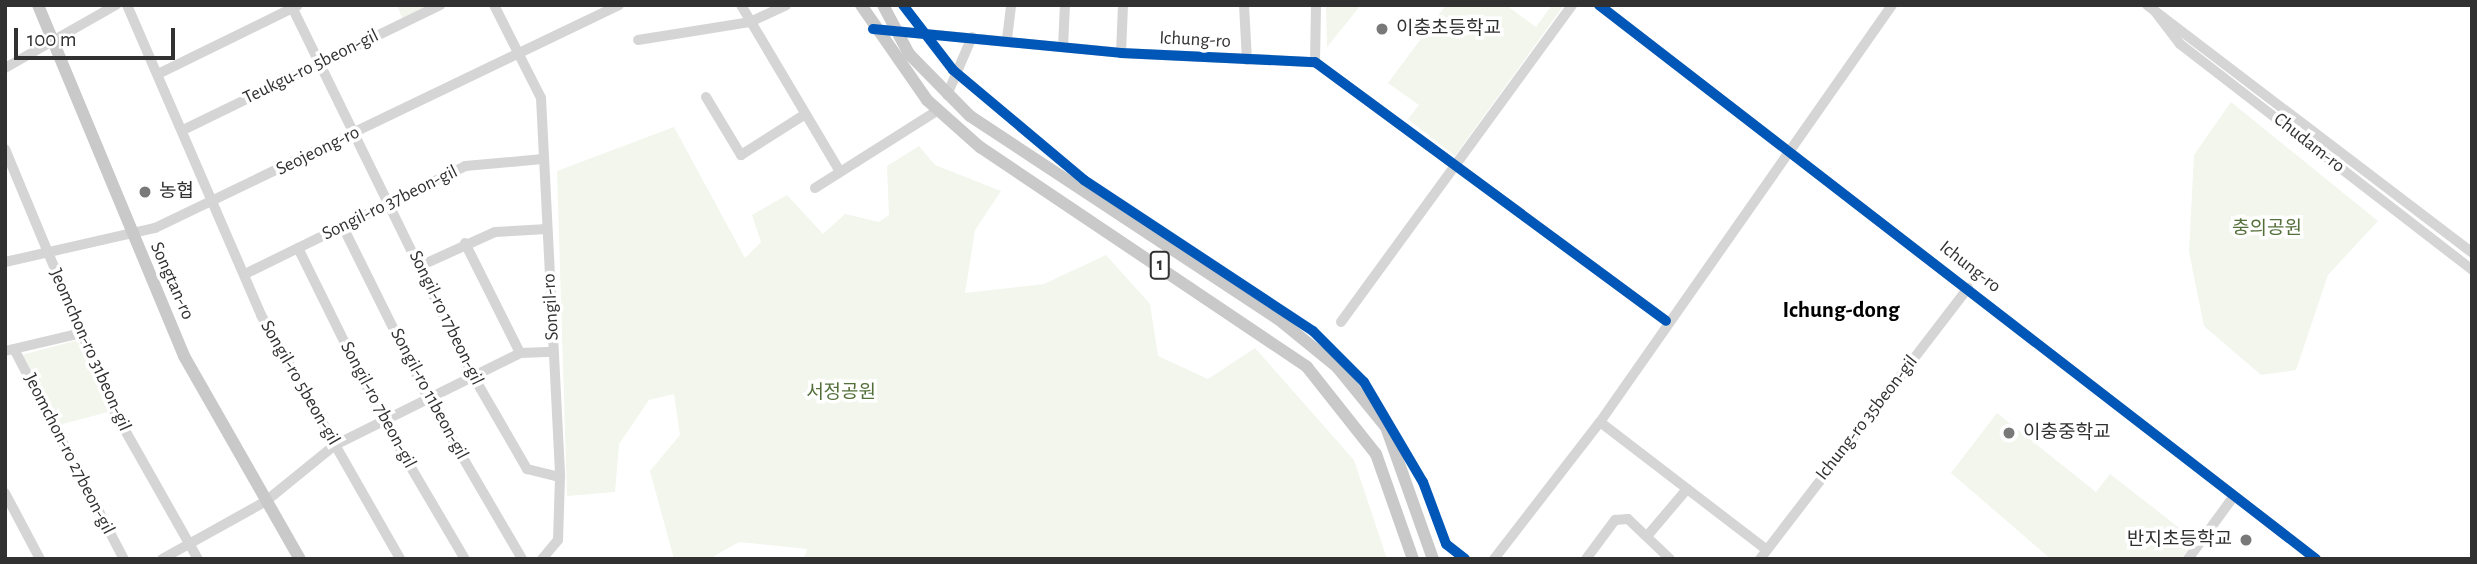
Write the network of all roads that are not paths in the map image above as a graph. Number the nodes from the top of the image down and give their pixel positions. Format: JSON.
{"nodes":[{"id":1,"x":38,"y":5,"type":"edge"},
{"id":2,"x":116,"y":5,"type":"edge"},
{"id":3,"x":127,"y":5,"type":"edge"},
{"id":4,"x":440,"y":5,"type":"edge"},
{"id":5,"x":494,"y":5,"type":"edge"},
{"id":6,"x":619,"y":5,"type":"edge"},
{"id":7,"x":741,"y":5,"type":"edge"},
{"id":8,"x":786,"y":5,"type":"edge"},
{"id":9,"x":861,"y":5,"type":"edge"},
{"id":10,"x":883,"y":5,"type":"edge"},
{"id":11,"x":1011,"y":5,"type":"edge"},
{"id":12,"x":1065,"y":5,"type":"edge"},
{"id":13,"x":1124,"y":5,"type":"edge"},
{"id":14,"x":1244,"y":5,"type":"edge"},
{"id":15,"x":1316,"y":5,"type":"edge"},
{"id":16,"x":1572,"y":5,"type":"edge"},
{"id":17,"x":1599,"y":5,"type":"edge"},
{"id":18,"x":1892,"y":5,"type":"edge"},
{"id":19,"x":294,"y":6,"type":"edge"},
{"id":20,"x":2153,"y":7,"type":"edge"},
{"id":21,"x":750,"y":22,"type":"junction"},
{"id":22,"x":873,"y":29,"type":"junction"},
{"id":23,"x":899,"y":35,"type":"junction"},
{"id":24,"x":972,"y":37,"type":"junction"},
{"id":25,"x":1007,"y":39,"type":"junction"},
{"id":26,"x":638,"y":40,"type":"dead end"},
{"id":27,"x":53,"y":41,"type":"junction"},
{"id":28,"x":1063,"y":47,"type":"junction"},
{"id":29,"x":1121,"y":53,"type":"junction"},
{"id":30,"x":517,"y":55,"type":"junction"},
{"id":31,"x":1247,"y":60,"type":"junction"},
{"id":32,"x":318,"y":62,"type":"junction"},
{"id":33,"x":1315,"y":62,"type":"junction"},
{"id":34,"x":5,"y":68,"type":"edge"},
{"id":35,"x":158,"y":74,"type":"junction"},
{"id":36,"x":947,"y":95,"type":"junction"},
{"id":37,"x":706,"y":97,"type":"dead end"},
{"id":38,"x":937,"y":111,"type":"junction"},
{"id":39,"x":804,"y":115,"type":"junction"},
{"id":40,"x":183,"y":130,"type":"junction"},
{"id":41,"x":354,"y":134,"type":"junction"},
{"id":42,"x":1788,"y":148,"type":"junction"},
{"id":43,"x":5,"y":149,"type":"edge"},
{"id":44,"x":542,"y":159,"type":"junction"},
{"id":45,"x":1457,"y":166,"type":"junction"},
{"id":46,"x":840,"y":172,"type":"junction"},
{"id":47,"x":815,"y":188,"type":"dead end"},
{"id":48,"x":388,"y":201,"type":"junction"},
{"id":49,"x":212,"y":202,"type":"junction"},
{"id":50,"x":342,"y":225,"type":"junction"},
{"id":51,"x":547,"y":229,"type":"junction"},
{"id":52,"x":128,"y":232,"type":"junction"},
{"id":53,"x":465,"y":243,"type":"junction"},
{"id":54,"x":298,"y":248,"type":"junction"},
{"id":55,"x":46,"y":250,"type":"junction"},
{"id":56,"x":2472,"y":253,"type":"edge"},
{"id":57,"x":5,"y":262,"type":"edge"},
{"id":58,"x":420,"y":266,"type":"junction"},
{"id":59,"x":2472,"y":270,"type":"edge"},
{"id":60,"x":245,"y":274,"type":"junction"},
{"id":61,"x":1968,"y":288,"type":"junction"},
{"id":62,"x":1667,"y":321,"type":"junction"},
{"id":63,"x":1341,"y":322,"type":"dead end"},
{"id":64,"x":81,"y":333,"type":"junction"},
{"id":65,"x":10,"y":350,"type":"edge"},
{"id":66,"x":554,"y":352,"type":"junction"},
{"id":67,"x":520,"y":353,"type":"junction"},
{"id":68,"x":472,"y":374,"type":"junction"},
{"id":69,"x":428,"y":398,"type":"junction"},
{"id":70,"x":383,"y":420,"type":"junction"},
{"id":71,"x":1600,"y":422,"type":"junction"},
{"id":72,"x":335,"y":445,"type":"junction"},
{"id":73,"x":559,"y":477,"type":"junction"},
{"id":74,"x":1687,"y":489,"type":"junction"},
{"id":75,"x":5,"y":493,"type":"edge"},
{"id":76,"x":2234,"y":496,"type":"junction"},
{"id":77,"x":266,"y":501,"type":"junction"},
{"id":78,"x":1648,"y":535,"type":"junction"},
{"id":79,"x":190,"y":545,"type":"junction"},
{"id":80,"x":1763,"y":554,"type":"edge"},
{"id":81,"x":1433,"y":558,"type":"edge"},
{"id":82,"x":40,"y":559,"type":"edge"},
{"id":83,"x":124,"y":559,"type":"edge"},
{"id":84,"x":162,"y":559,"type":"edge"},
{"id":85,"x":198,"y":559,"type":"edge"},
{"id":86,"x":300,"y":559,"type":"edge"},
{"id":87,"x":400,"y":559,"type":"edge"},
{"id":88,"x":465,"y":559,"type":"edge"},
{"id":89,"x":522,"y":559,"type":"edge"},
{"id":90,"x":542,"y":559,"type":"edge"},
{"id":91,"x":1413,"y":559,"type":"edge"},
{"id":92,"x":1494,"y":559,"type":"edge"},
{"id":93,"x":1586,"y":559,"type":"edge"},
{"id":94,"x":1670,"y":559,"type":"edge"},
{"id":95,"x":2188,"y":559,"type":"edge"},
{"id":96,"x":2316,"y":559,"type":"edge"}],
"edges":[{"from":1,"to":27,"type":"main road","name":"Songtan-ro"},
{"from":2,"to":27,"type":"street"},
{"from":3,"to":35,"type":"street"},
{"from":4,"to":32,"type":"street","name":"Teukgu-ro 5beon-gil"},
{"from":5,"to":30,"type":"street","name":"Songil-ro"},
{"from":6,"to":30,"type":"street","name":"Seojeong-ro"},
{"from":7,"to":21,"type":"street"},
{"from":8,"to":21,"type":"street"},
{"from":9,"to":22,"type":"main road","number":"1"},
{"from":10,"to":23,"type":"main road","number":"1"},
{"from":11,"to":25,"type":"street"},
{"from":12,"to":28,"type":"street"},
{"from":13,"to":29,"type":"street"},
{"from":14,"to":31,"type":"street"},
{"from":15,"to":33,"type":"street"},
{"from":16,"to":45,"type":"street"},
{"from":17,"to":42,"type":"street","name":"Ichung-ro"},
{"from":18,"to":42,"type":"street"},
{"from":19,"to":32,"type":"street","name":"Songil-ro 17beon-gil"},
{"from":19,"to":35,"type":"street"},
{"from":20,"to":56,"type":"street","name":"Chudam-ro"},
{"from":20,"to":59,"type":"street","name":"Chudam-ro"},
{"from":21,"to":26,"type":"street"},
{"from":21,"to":39,"type":"street"},
{"from":22,"to":23,"type":"street","name":"Ichung-ro"},
{"from":22,"to":38,"type":"main road","number":"1"},
{"from":23,"to":24,"type":"street","name":"Ichung-ro"},
{"from":23,"to":36,"type":"main road","number":"1"},
{"from":24,"to":25,"type":"street","name":"Ichung-ro"},
{"from":24,"to":36,"type":"street"},
{"from":25,"to":28,"type":"street","name":"Ichung-ro"},
{"from":27,"to":34,"type":"street"},
{"from":27,"to":52,"type":"main road","name":"Songtan-ro"},
{"from":28,"to":29,"type":"street","name":"Ichung-ro"},
{"from":29,"to":31,"type":"street","name":"Ichung-ro"},
{"from":30,"to":41,"type":"street","name":"Seojeong-ro"},
{"from":30,"to":44,"type":"street","name":"Songil-ro"},
{"from":31,"to":33,"type":"street","name":"Ichung-ro"},
{"from":32,"to":40,"type":"street","name":"Teukgu-ro 5beon-gil"},
{"from":32,"to":41,"type":"street","name":"Songil-ro 17beon-gil"},
{"from":33,"to":45,"type":"street"},
{"from":35,"to":40,"type":"street"},
{"from":36,"to":81,"type":"main road","number":"1"},
{"from":37,"to":39,"type":"street"},
{"from":38,"to":46,"type":"street"},
{"from":38,"to":91,"type":"main road","number":"1"},
{"from":39,"to":46,"type":"street"},
{"from":40,"to":49,"type":"street"},
{"from":41,"to":48,"type":"street","name":"Songil-ro 17beon-gil"},
{"from":41,"to":49,"type":"street","name":"Seojeong-ro"},
{"from":42,"to":61,"type":"street","name":"Ichung-ro"},
{"from":42,"to":62,"type":"street"},
{"from":43,"to":55,"type":"street","name":"Jeomchon-ro 31beon-gil"},
{"from":44,"to":48,"type":"street","name":"Songil-ro 37beon-gil"},
{"from":44,"to":51,"type":"street","name":"Songil-ro"},
{"from":45,"to":62,"type":"street"},
{"from":45,"to":63,"type":"street"},
{"from":46,"to":47,"type":"street"},
{"from":48,"to":50,"type":"street","name":"Songil-ro 37beon-gil"},
{"from":48,"to":58,"type":"street","name":"Songil-ro 17beon-gil"},
{"from":49,"to":52,"type":"street","name":"Seojeong-ro"},
{"from":49,"to":60,"type":"street","name":"Songil-ro 5beon-gil"},
{"from":50,"to":54,"type":"street","name":"Songil-ro 37beon-gil"},
{"from":50,"to":69,"type":"street","name":"Songil-ro 11beon-gil"},
{"from":51,"to":53,"type":"street"},
{"from":51,"to":66,"type":"street","name":"Songil-ro"},
{"from":52,"to":55,"type":"street","name":"Seojeong-ro"},
{"from":52,"to":77,"type":"main road","name":"Songtan-ro"},
{"from":53,"to":58,"type":"street"},
{"from":53,"to":67,"type":"street"},
{"from":54,"to":60,"type":"street","name":"Songil-ro 37beon-gil"},
{"from":54,"to":70,"type":"street","name":"Songil-ro 7beon-gil"},
{"from":55,"to":57,"type":"street","name":"Seojeong-ro"},
{"from":55,"to":64,"type":"street","name":"Jeomchon-ro 31beon-gil"},
{"from":58,"to":68,"type":"street","name":"Songil-ro 17beon-gil"},
{"from":60,"to":72,"type":"street","name":"Songil-ro 5beon-gil"},
{"from":61,"to":76,"type":"street","name":"Ichung-ro"},
{"from":61,"to":80,"type":"street","name":"Ichung-ro 35beon-gil"},
{"from":62,"to":71,"type":"street"},
{"from":64,"to":65,"type":"street"},
{"from":64,"to":79,"type":"street","name":"Jeomchon-ro 31beon-gil"},
{"from":65,"to":83,"type":"street","name":"Jeomchon-ro 27beon-gil"},
{"from":66,"to":67,"type":"street"},
{"from":66,"to":73,"type":"street","name":"Songil-ro"},
{"from":67,"to":68,"type":"street"},
{"from":68,"to":69,"type":"street"},
{"from":68,"to":73,"type":"street","name":"Songil-ro 17beon-gil"},
{"from":69,"to":70,"type":"street"},
{"from":69,"to":89,"type":"street","name":"Songil-ro 11beon-gil"},
{"from":70,"to":72,"type":"street"},
{"from":70,"to":88,"type":"street","name":"Songil-ro 7beon-gil"},
{"from":71,"to":74,"type":"street","name":"Ichung-ro 35beon-gil"},
{"from":71,"to":92,"type":"street"},
{"from":72,"to":77,"type":"street"},
{"from":72,"to":87,"type":"street","name":"Songil-ro 5beon-gil"},
{"from":73,"to":90,"type":"street","name":"Songil-ro"},
{"from":74,"to":78,"type":"street"},
{"from":74,"to":80,"type":"street","name":"Ichung-ro 35beon-gil"},
{"from":75,"to":82,"type":"street"},
{"from":76,"to":95,"type":"street"},
{"from":76,"to":96,"type":"street","name":"Ichung-ro"},
{"from":77,"to":79,"type":"street"},
{"from":77,"to":86,"type":"main road","name":"Songtan-ro"},
{"from":78,"to":93,"type":"street"},
{"from":78,"to":94,"type":"street"},
{"from":79,"to":84,"type":"street"},
{"from":79,"to":85,"type":"street","name":"Jeomchon-ro 31beon-gil"}]}
